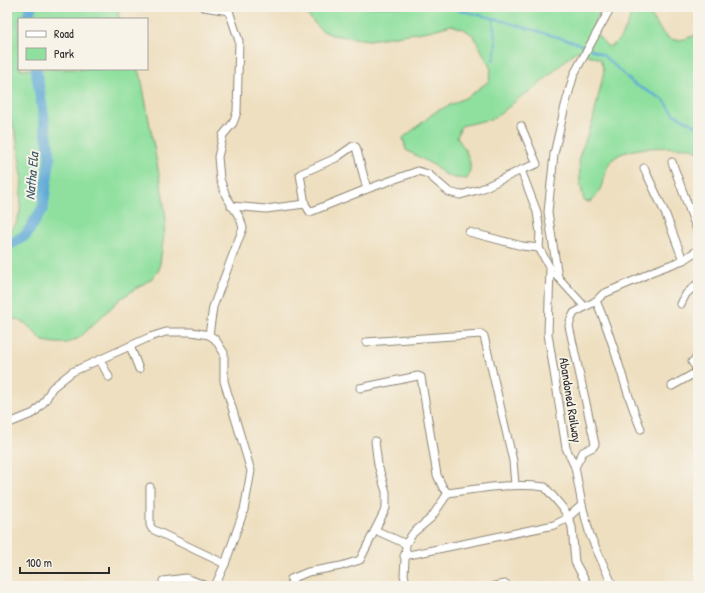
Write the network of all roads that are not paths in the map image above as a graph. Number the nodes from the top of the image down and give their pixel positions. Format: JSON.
{"nodes":[{"id":1,"x":204,"y":7,"type":"edge"},
{"id":2,"x":611,"y":7,"type":"edge"},
{"id":3,"x":230,"y":9,"type":"edge"},
{"id":4,"x":521,"y":126,"type":"dead end"},
{"id":5,"x":672,"y":162,"type":"dead end"},
{"id":6,"x":644,"y":168,"type":"dead end"},
{"id":7,"x":521,"y":170,"type":"junction"},
{"id":8,"x":367,"y":189,"type":"junction"},
{"id":9,"x":305,"y":204,"type":"junction"},
{"id":10,"x":231,"y":206,"type":"junction"},
{"id":11,"x":698,"y":230,"type":"edge"},
{"id":12,"x":469,"y":232,"type":"dead end"},
{"id":13,"x":539,"y":248,"type":"junction"},
{"id":14,"x":698,"y":250,"type":"edge"},
{"id":15,"x":683,"y":260,"type":"junction"},
{"id":16,"x":550,"y":268,"type":"junction"},
{"id":17,"x":558,"y":277,"type":"junction"},
{"id":18,"x":698,"y":283,"type":"edge"},
{"id":19,"x":596,"y":301,"type":"junction"},
{"id":20,"x":681,"y":304,"type":"dead end"},
{"id":21,"x":585,"y":308,"type":"junction"},
{"id":22,"x":209,"y":335,"type":"junction"},
{"id":23,"x":366,"y":342,"type":"dead end"},
{"id":24,"x":130,"y":346,"type":"junction"},
{"id":25,"x":698,"y":357,"type":"edge"},
{"id":26,"x":100,"y":360,"type":"junction"},
{"id":27,"x":139,"y":369,"type":"dead end"},
{"id":28,"x":109,"y":378,"type":"dead end"},
{"id":29,"x":672,"y":386,"type":"dead end"},
{"id":30,"x":360,"y":388,"type":"dead end"},
{"id":31,"x":7,"y":424,"type":"edge"},
{"id":32,"x":641,"y":429,"type":"dead end"},
{"id":33,"x":375,"y":441,"type":"dead end"},
{"id":34,"x":575,"y":467,"type":"junction"},
{"id":35,"x":515,"y":485,"type":"junction"},
{"id":36,"x":150,"y":487,"type":"dead end"},
{"id":37,"x":448,"y":492,"type":"junction"},
{"id":38,"x":582,"y":505,"type":"junction"},
{"id":39,"x":568,"y":517,"type":"junction"},
{"id":40,"x":376,"y":530,"type":"junction"},
{"id":41,"x":406,"y":544,"type":"junction"},
{"id":42,"x":404,"y":556,"type":"junction"},
{"id":43,"x":225,"y":564,"type":"junction"},
{"id":44,"x":163,"y":581,"type":"dead end"},
{"id":45,"x":506,"y":584,"type":"dead end"},
{"id":46,"x":207,"y":586,"type":"edge"},
{"id":47,"x":215,"y":586,"type":"edge"},
{"id":48,"x":293,"y":586,"type":"edge"},
{"id":49,"x":407,"y":586,"type":"edge"},
{"id":50,"x":494,"y":586,"type":"edge"},
{"id":51,"x":588,"y":586,"type":"edge"},
{"id":52,"x":613,"y":586,"type":"edge"}],
"edges":[{"from":1,"to":3,"type":"street"},
{"from":2,"to":17,"type":"street"},
{"from":3,"to":10,"type":"street"},
{"from":4,"to":7,"type":"street"},
{"from":5,"to":11,"type":"street"},
{"from":6,"to":15,"type":"street"},
{"from":7,"to":8,"type":"street"},
{"from":7,"to":13,"type":"street"},
{"from":8,"to":9,"type":"street"},
{"from":8,"to":9,"type":"street"},
{"from":9,"to":10,"type":"street"},
{"from":10,"to":22,"type":"street"},
{"from":12,"to":13,"type":"street"},
{"from":13,"to":16,"type":"street"},
{"from":14,"to":15,"type":"street"},
{"from":15,"to":19,"type":"street"},
{"from":16,"to":17,"type":"street"},
{"from":16,"to":34,"type":"street","name":"Abandoned Railway"},
{"from":17,"to":21,"type":"street"},
{"from":18,"to":20,"type":"street"},
{"from":19,"to":21,"type":"street"},
{"from":19,"to":32,"type":"street"},
{"from":21,"to":34,"type":"street"},
{"from":22,"to":24,"type":"street"},
{"from":22,"to":43,"type":"street"},
{"from":23,"to":35,"type":"street"},
{"from":24,"to":26,"type":"street"},
{"from":24,"to":27,"type":"street"},
{"from":25,"to":29,"type":"street"},
{"from":26,"to":28,"type":"street"},
{"from":26,"to":31,"type":"street"},
{"from":30,"to":37,"type":"street"},
{"from":33,"to":40,"type":"street"},
{"from":34,"to":38,"type":"street","name":"Abandoned Railway"},
{"from":35,"to":37,"type":"street"},
{"from":35,"to":39,"type":"street"},
{"from":36,"to":43,"type":"street"},
{"from":37,"to":41,"type":"street"},
{"from":38,"to":39,"type":"street"},
{"from":38,"to":52,"type":"street","name":"Abandoned Railway"},
{"from":39,"to":42,"type":"street"},
{"from":39,"to":51,"type":"street"},
{"from":40,"to":41,"type":"street"},
{"from":40,"to":48,"type":"street"},
{"from":41,"to":42,"type":"street"},
{"from":42,"to":49,"type":"street"},
{"from":43,"to":47,"type":"street"},
{"from":44,"to":46,"type":"street"},
{"from":45,"to":50,"type":"street"}]}
